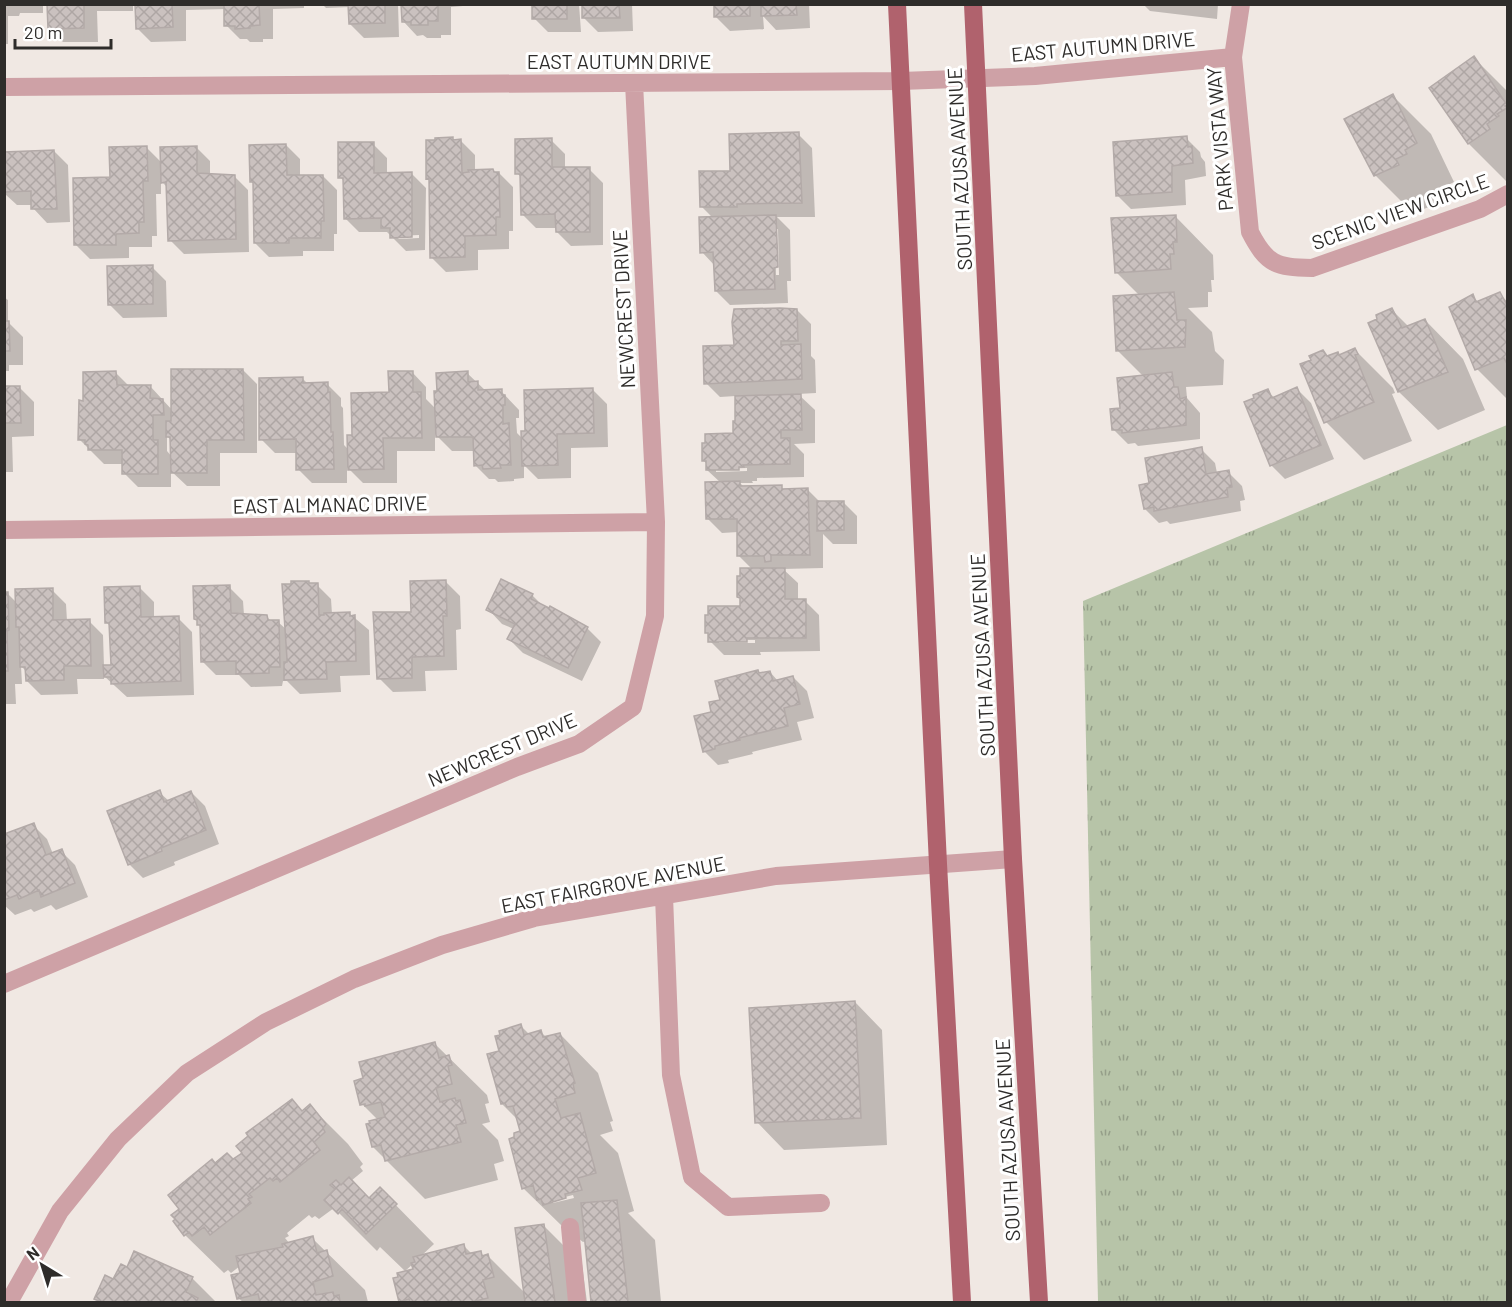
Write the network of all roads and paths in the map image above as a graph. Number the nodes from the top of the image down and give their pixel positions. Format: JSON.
{"nodes":[{"id":1,"x":897,"y":4,"type":"edge"},
{"id":2,"x":973,"y":4,"type":"edge"},
{"id":3,"x":1241,"y":4,"type":"edge"},
{"id":4,"x":1233,"y":57,"type":"junction"},
{"id":5,"x":977,"y":77,"type":"junction"},
{"id":6,"x":901,"y":81,"type":"junction"},
{"id":7,"x":634,"y":83,"type":"junction"},
{"id":8,"x":4,"y":87,"type":"edge"},
{"id":9,"x":1508,"y":194,"type":"edge"},
{"id":10,"x":1272,"y":262,"type":"joint"},
{"id":11,"x":657,"y":522,"type":"junction"},
{"id":12,"x":4,"y":530,"type":"edge"},
{"id":13,"x":1014,"y":860,"type":"junction"},
{"id":14,"x":938,"y":864,"type":"junction"},
{"id":15,"x":664,"y":896,"type":"junction"},
{"id":16,"x":4,"y":984,"type":"edge"},
{"id":17,"x":821,"y":1203,"type":"dead end"},
{"id":18,"x":570,"y":1227,"type":"dead end"},
{"id":19,"x":9,"y":1302,"type":"edge"},
{"id":20,"x":576,"y":1302,"type":"edge"},
{"id":21,"x":962,"y":1302,"type":"edge"},
{"id":22,"x":1039,"y":1302,"type":"edge"}],
"edges":[{"from":1,"to":6,"type":"main road"},
{"from":2,"to":5,"type":"main road","name":"SOUTH AZUSA AVENUE"},
{"from":3,"to":4,"type":"street","name":"PARK VISTA WAY"},
{"from":4,"to":5,"type":"street","name":"EAST AUTUMN DRIVE"},
{"from":4,"to":10,"type":"street","name":"PARK VISTA WAY"},
{"from":5,"to":6,"type":"street","name":"EAST AUTUMN DRIVE"},
{"from":5,"to":13,"type":"main road","name":"SOUTH AZUSA AVENUE"},
{"from":6,"to":7,"type":"street","name":"EAST AUTUMN DRIVE"},
{"from":6,"to":14,"type":"main road"},
{"from":7,"to":8,"type":"street","name":"EAST AUTUMN DRIVE"},
{"from":7,"to":11,"type":"street","name":"NEWCREST DRIVE"},
{"from":9,"to":10,"type":"street","name":"SCENIC VIEW CIRCLE"},
{"from":11,"to":12,"type":"street","name":"EAST ALMANAC DRIVE"},
{"from":11,"to":16,"type":"street","name":"NEWCREST DRIVE"},
{"from":13,"to":14,"type":"street","name":"EAST FAIRGROVE AVENUE"},
{"from":13,"to":22,"type":"main road","name":"SOUTH AZUSA AVENUE"},
{"from":14,"to":15,"type":"street","name":"EAST FAIRGROVE AVENUE"},
{"from":14,"to":21,"type":"main road"},
{"from":15,"to":17,"type":"street"},
{"from":15,"to":19,"type":"street","name":"EAST FAIRGROVE AVENUE"},
{"from":18,"to":20,"type":"street"}]}
